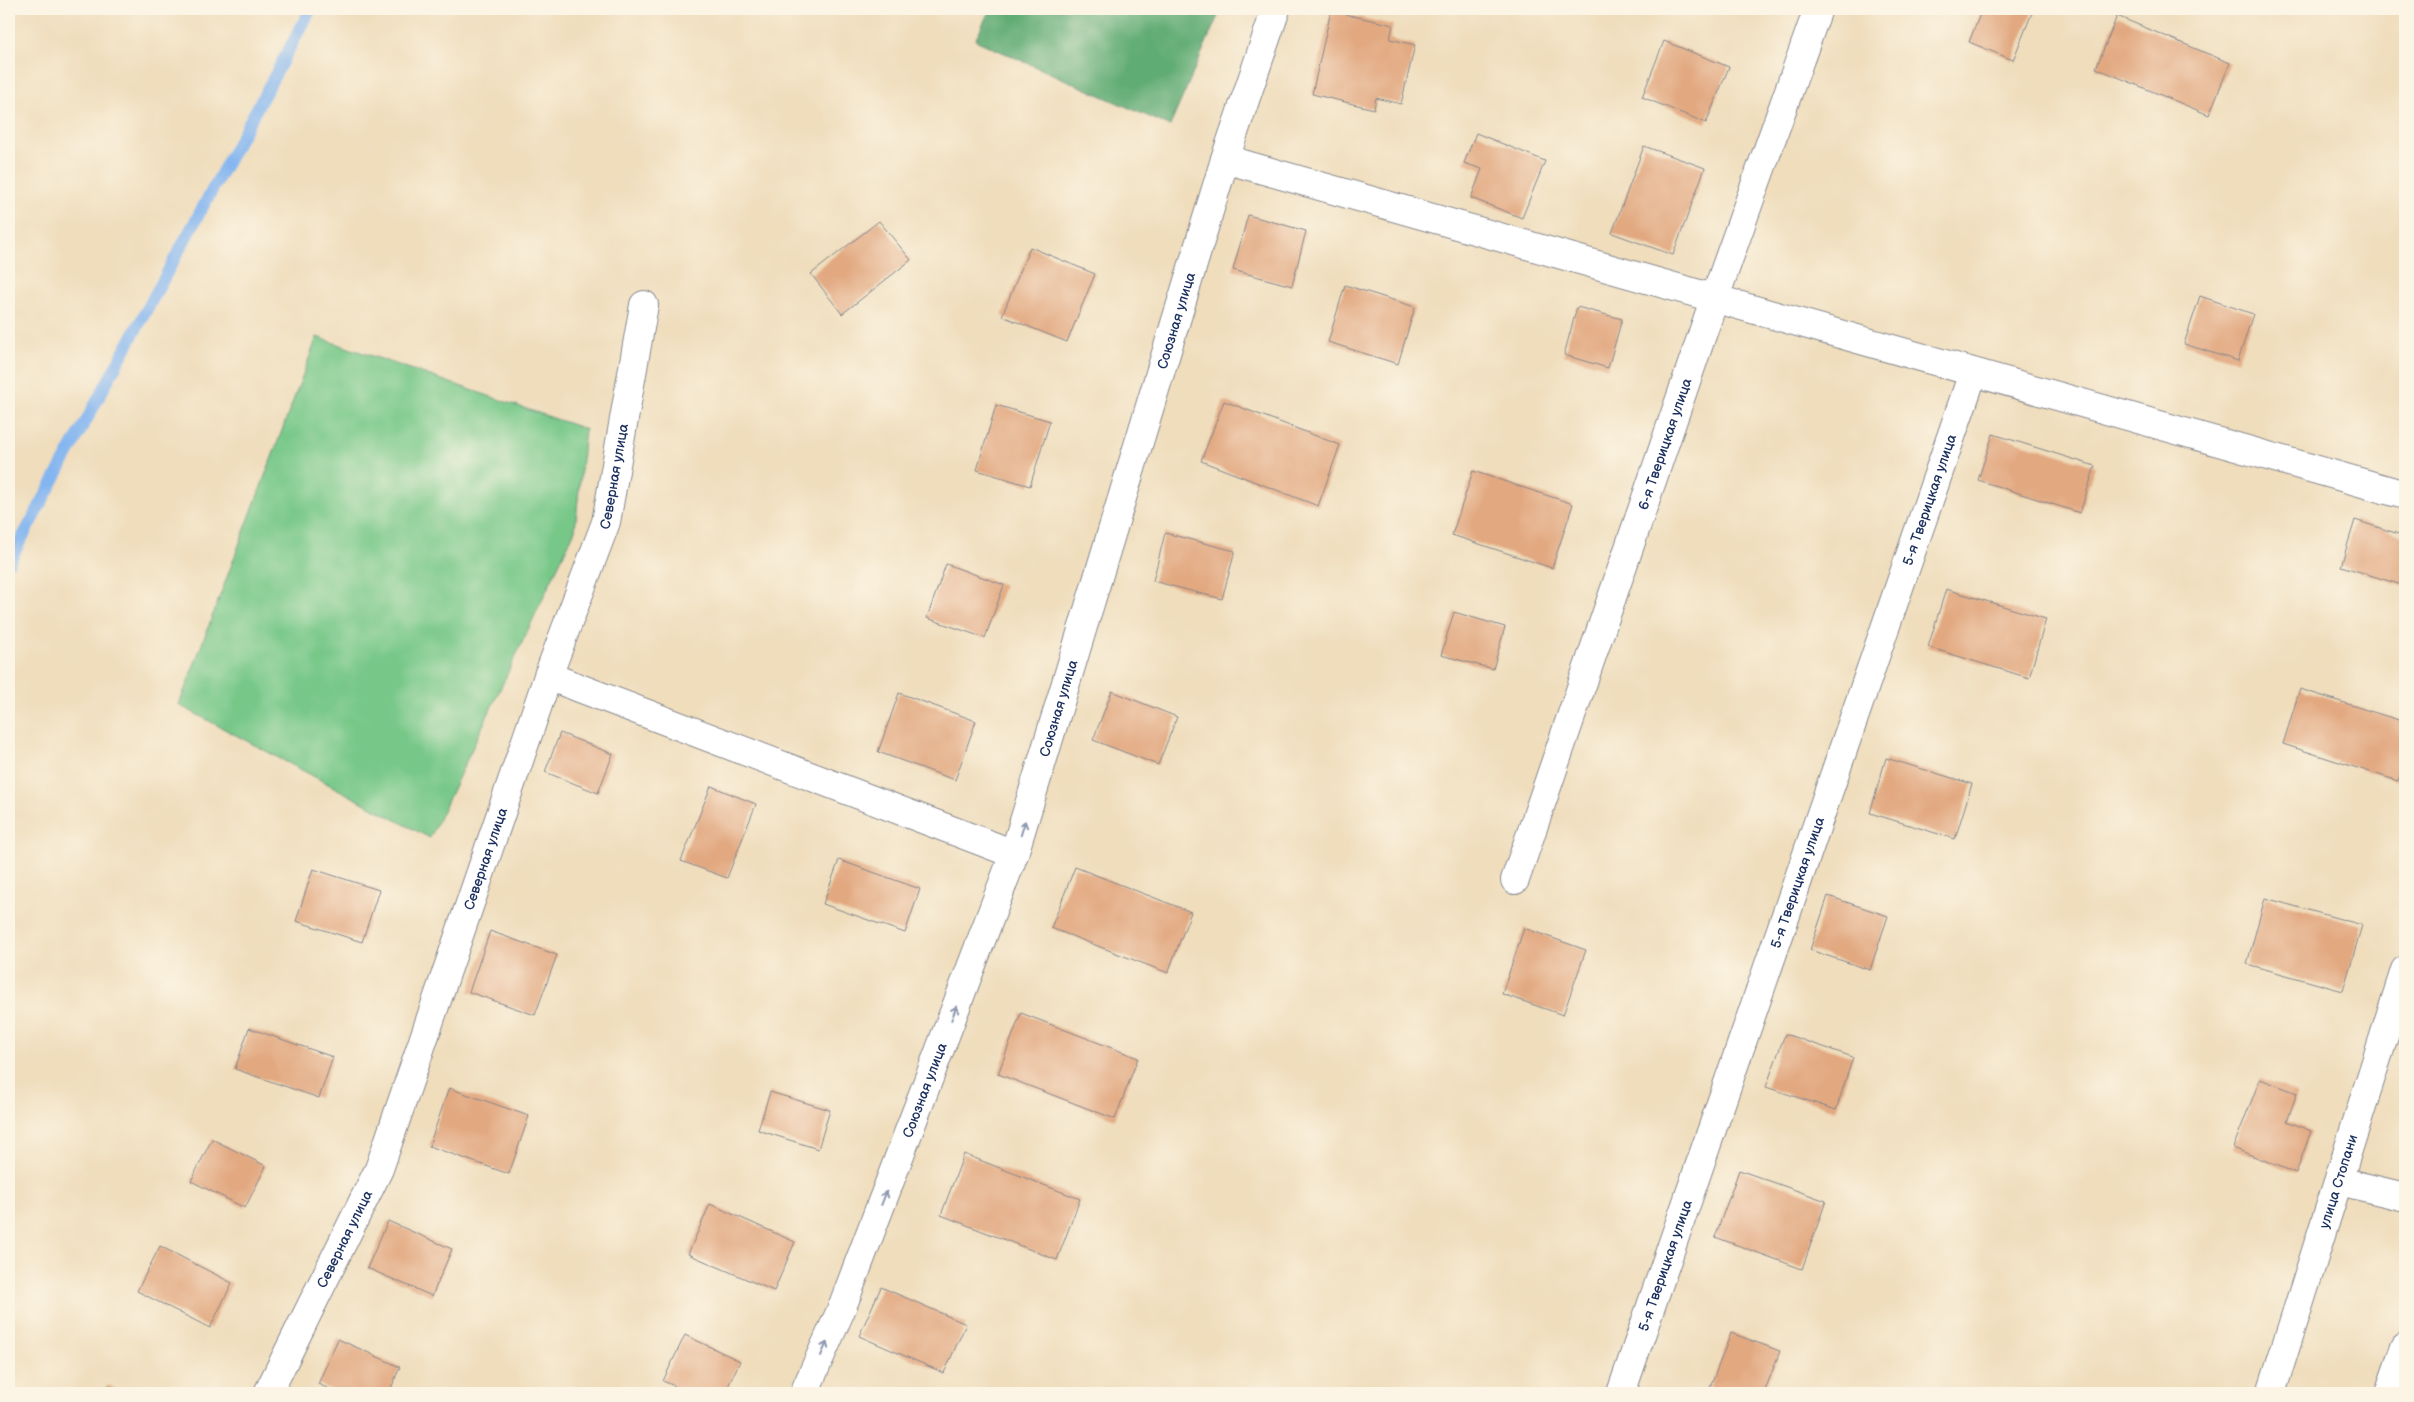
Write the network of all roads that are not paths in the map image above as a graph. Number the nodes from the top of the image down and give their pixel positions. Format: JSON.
{"nodes":[{"id":1,"x":1276,"y":9,"type":"edge"},
{"id":2,"x":1818,"y":9,"type":"edge"},
{"id":3,"x":1225,"y":159,"type":"junction"},
{"id":4,"x":1714,"y":300,"type":"junction"},
{"id":5,"x":644,"y":305,"type":"dead end"},
{"id":6,"x":1974,"y":373,"type":"junction"},
{"id":7,"x":2405,"y":495,"type":"edge"},
{"id":8,"x":548,"y":676,"type":"junction"},
{"id":9,"x":1014,"y":854,"type":"junction"},
{"id":10,"x":1515,"y":880,"type":"dead end"},
{"id":11,"x":2405,"y":970,"type":"edge"},
{"id":12,"x":2339,"y":1181,"type":"junction"},
{"id":13,"x":2405,"y":1197,"type":"edge"},
{"id":14,"x":2405,"y":1348,"type":"edge"},
{"id":15,"x":268,"y":1393,"type":"edge"},
{"id":16,"x":804,"y":1393,"type":"edge"},
{"id":17,"x":1621,"y":1393,"type":"edge"},
{"id":18,"x":2271,"y":1393,"type":"edge"},
{"id":19,"x":2389,"y":1393,"type":"edge"}],
"edges":[{"from":1,"to":3,"type":"street","name":"Союзная улица"},
{"from":2,"to":4,"type":"street","name":"6-я Тверицкая улица"},
{"from":3,"to":4,"type":"street"},
{"from":9,"to":3,"type":"street","name":"Союзная улица","one_way":true},
{"from":4,"to":6,"type":"street"},
{"from":4,"to":10,"type":"street","name":"6-я Тверицкая улица"},
{"from":5,"to":8,"type":"street","name":"Северная улица"},
{"from":6,"to":7,"type":"street"},
{"from":6,"to":17,"type":"street","name":"5-я Тверицкая улица"},
{"from":8,"to":9,"type":"street"},
{"from":8,"to":15,"type":"street","name":"Северная улица"},
{"from":16,"to":9,"type":"street","name":"Союзная улица","one_way":true},
{"from":11,"to":12,"type":"street","name":"улица Стопани"},
{"from":12,"to":13,"type":"street"},
{"from":12,"to":18,"type":"street","name":"улица Стопани"},
{"from":14,"to":19,"type":"street"}]}
